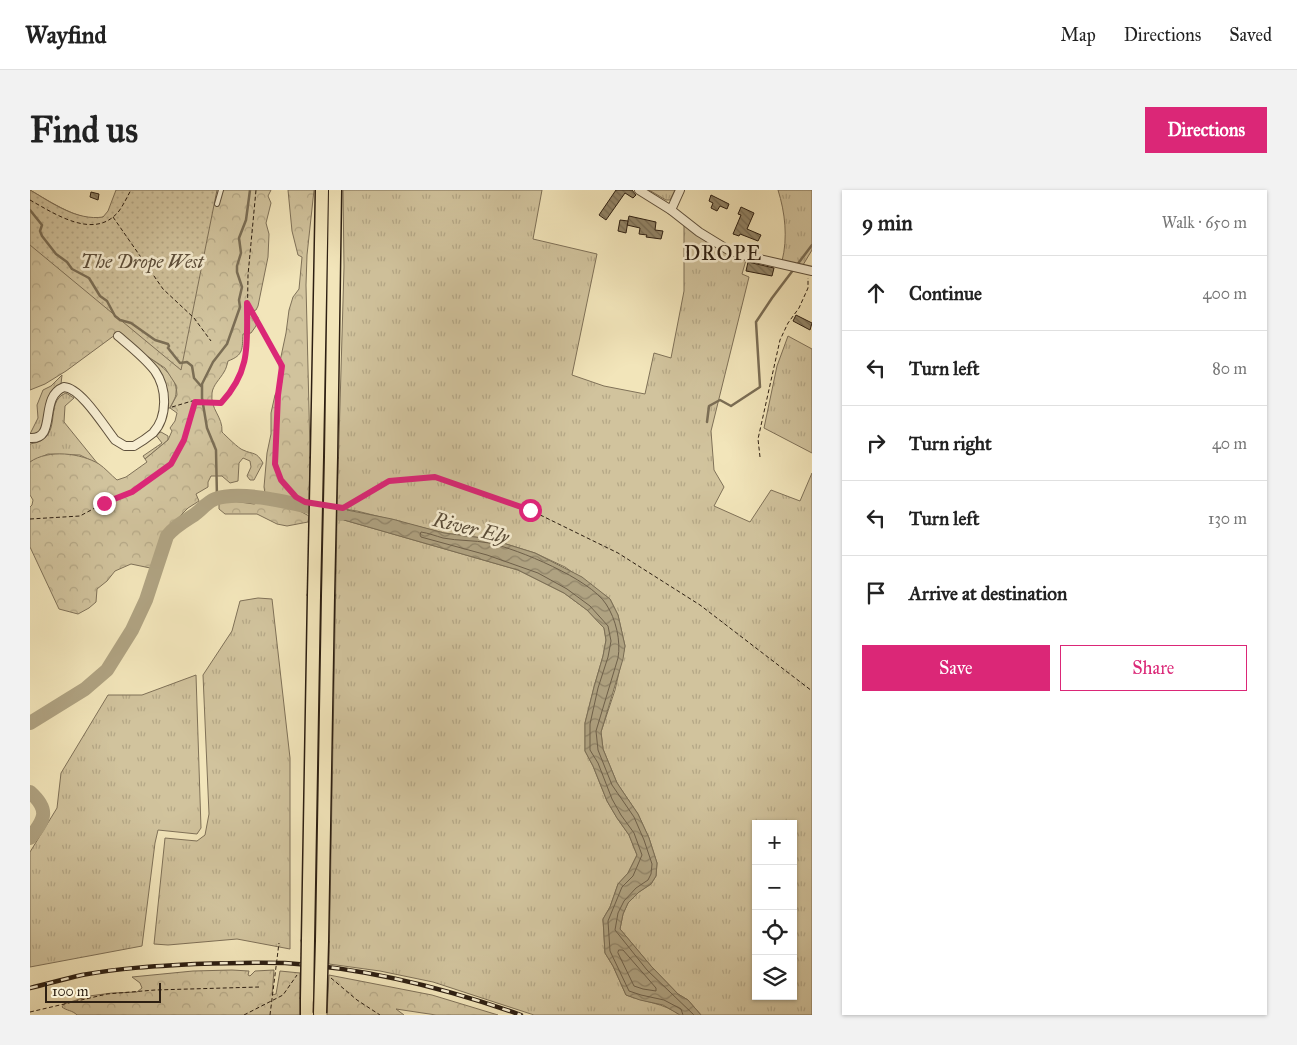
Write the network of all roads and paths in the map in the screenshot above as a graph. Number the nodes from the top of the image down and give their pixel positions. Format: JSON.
{"nodes":[{"id":1,"x":131,"y":190,"type":"edge"},
{"id":2,"x":221,"y":190,"type":"edge"},
{"id":3,"x":256,"y":190,"type":"edge"},
{"id":4,"x":322,"y":190,"type":"edge"},
{"id":5,"x":335,"y":190,"type":"edge"},
{"id":6,"x":640,"y":190,"type":"edge"},
{"id":7,"x":680,"y":190,"type":"edge"},
{"id":8,"x":30,"y":200,"type":"edge"},
{"id":9,"x":218,"y":204,"type":"dead end"},
{"id":10,"x":671,"y":210,"type":"junction"},
{"id":11,"x":113,"y":217,"type":"junction"},
{"id":12,"x":810,"y":270,"type":"edge"},
{"id":13,"x":247,"y":303,"type":"junction"},
{"id":14,"x":118,"y":336,"type":"dead end"},
{"id":15,"x":211,"y":341,"type":"dead end"},
{"id":16,"x":195,"y":402,"type":"junction"},
{"id":17,"x":172,"y":407,"type":"dead end"},
{"id":18,"x":30,"y":438,"type":"edge"},
{"id":19,"x":760,"y":457,"type":"dead end"},
{"id":20,"x":305,"y":502,"type":"dead end"},
{"id":21,"x":334,"y":506,"type":"dead end"},
{"id":22,"x":30,"y":519,"type":"edge"},
{"id":23,"x":812,"y":691,"type":"edge"},
{"id":24,"x":280,"y":944,"type":"dead end"},
{"id":25,"x":259,"y":988,"type":"dead end"},
{"id":26,"x":30,"y":1012,"type":"edge"},
{"id":27,"x":320,"y":1014,"type":"edge"},
{"id":28,"x":270,"y":1015,"type":"edge"},
{"id":29,"x":307,"y":1015,"type":"edge"}],
"edges":[{"from":1,"to":11,"type":"path"},
{"from":2,"to":9,"type":"lane"},
{"from":3,"to":13,"type":"path"},
{"from":4,"to":29,"type":"highway","bridge":true},
{"from":5,"to":27,"type":"highway","bridge":true},
{"from":6,"to":10,"type":"street"},
{"from":7,"to":10,"type":"street"},
{"from":8,"to":11,"type":"path"},
{"from":10,"to":12,"type":"street"},
{"from":11,"to":15,"type":"path"},
{"from":12,"to":19,"type":"path"},
{"from":13,"to":16,"type":"path"},
{"from":13,"to":20,"type":"path"},
{"from":14,"to":18,"type":"street"},
{"from":16,"to":17,"type":"path"},
{"from":16,"to":22,"type":"path"},
{"from":21,"to":23,"type":"path"},
{"from":24,"to":28,"type":"path","bridge":true},
{"from":25,"to":26,"type":"path"}]}
